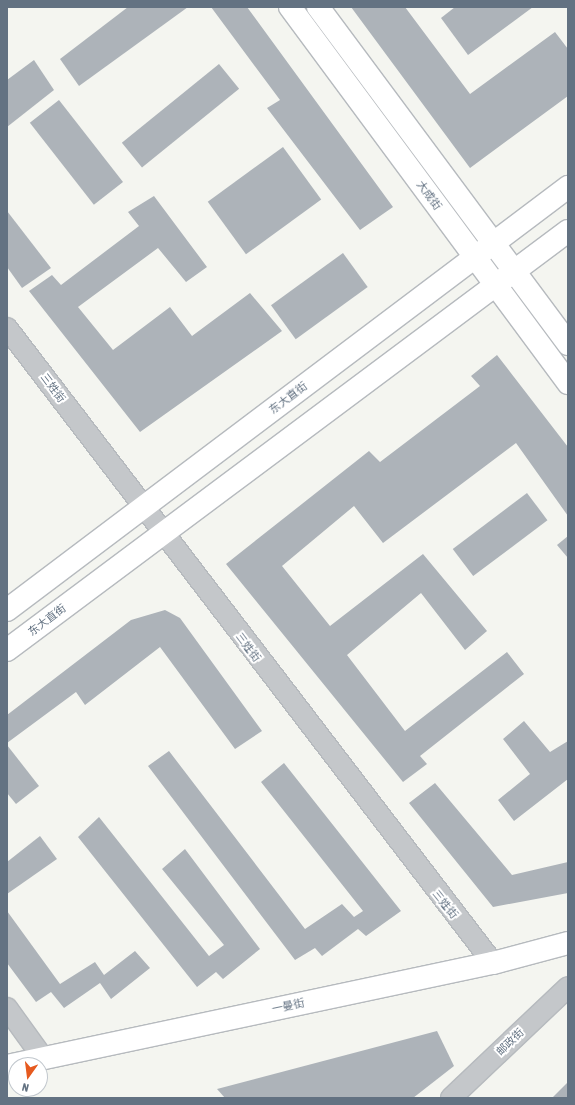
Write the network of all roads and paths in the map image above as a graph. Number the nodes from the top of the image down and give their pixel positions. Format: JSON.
{"nodes":[{"id":1,"x":290,"y":7,"type":"edge"},
{"id":2,"x":318,"y":7,"type":"edge"},
{"id":3,"x":568,"y":187,"type":"edge"},
{"id":4,"x":568,"y":231,"type":"edge"},
{"id":5,"x":492,"y":243,"type":"junction"},
{"id":6,"x":475,"y":258,"type":"junction"},
{"id":7,"x":514,"y":271,"type":"junction"},
{"id":8,"x":496,"y":285,"type":"junction"},
{"id":9,"x":7,"y":328,"type":"edge"},
{"id":10,"x":568,"y":344,"type":"edge"},
{"id":11,"x":568,"y":383,"type":"edge"},
{"id":12,"x":142,"y":508,"type":"junction"},
{"id":13,"x":162,"y":533,"type":"junction"},
{"id":14,"x":7,"y":610,"type":"edge"},
{"id":15,"x":7,"y":650,"type":"edge"},
{"id":16,"x":568,"y":943,"type":"edge"},
{"id":17,"x":493,"y":963,"type":"junction"},
{"id":18,"x":568,"y":986,"type":"edge"},
{"id":19,"x":7,"y":1008,"type":"edge"},
{"id":20,"x":42,"y":1057,"type":"edge"},
{"id":21,"x":48,"y":1057,"type":"edge"},
{"id":22,"x":451,"y":1098,"type":"edge"}],
"edges":[{"from":1,"to":6,"type":"main road","name":"大成街"},
{"from":2,"to":5,"type":"main road","name":"大成街"},
{"from":3,"to":5,"type":"main road","name":"东大直街"},
{"from":4,"to":7,"type":"main road","name":"东大直街"},
{"from":5,"to":6,"type":"main road","name":"东大直街"},
{"from":5,"to":7,"type":"main road","name":"大成街"},
{"from":6,"to":8,"type":"main road","name":"大成街"},
{"from":6,"to":12,"type":"main road","name":"东大直街"},
{"from":7,"to":8,"type":"main road","name":"东大直街"},
{"from":7,"to":10,"type":"main road","name":"大成街"},
{"from":8,"to":11,"type":"main road","name":"大成街"},
{"from":8,"to":13,"type":"main road","name":"东大直街"},
{"from":9,"to":12,"type":"street","name":"三姓街"},
{"from":12,"to":13,"type":"street","name":"三姓街"},
{"from":12,"to":14,"type":"main road","name":"东大直街"},
{"from":13,"to":15,"type":"main road","name":"东大直街"},
{"from":13,"to":17,"type":"street","name":"三姓街"},
{"from":16,"to":17,"type":"main road","name":"一曼街"},
{"from":17,"to":21,"type":"main road","name":"一曼街"},
{"from":18,"to":22,"type":"street","name":"邮政街"},
{"from":19,"to":20,"type":"street"}]}
